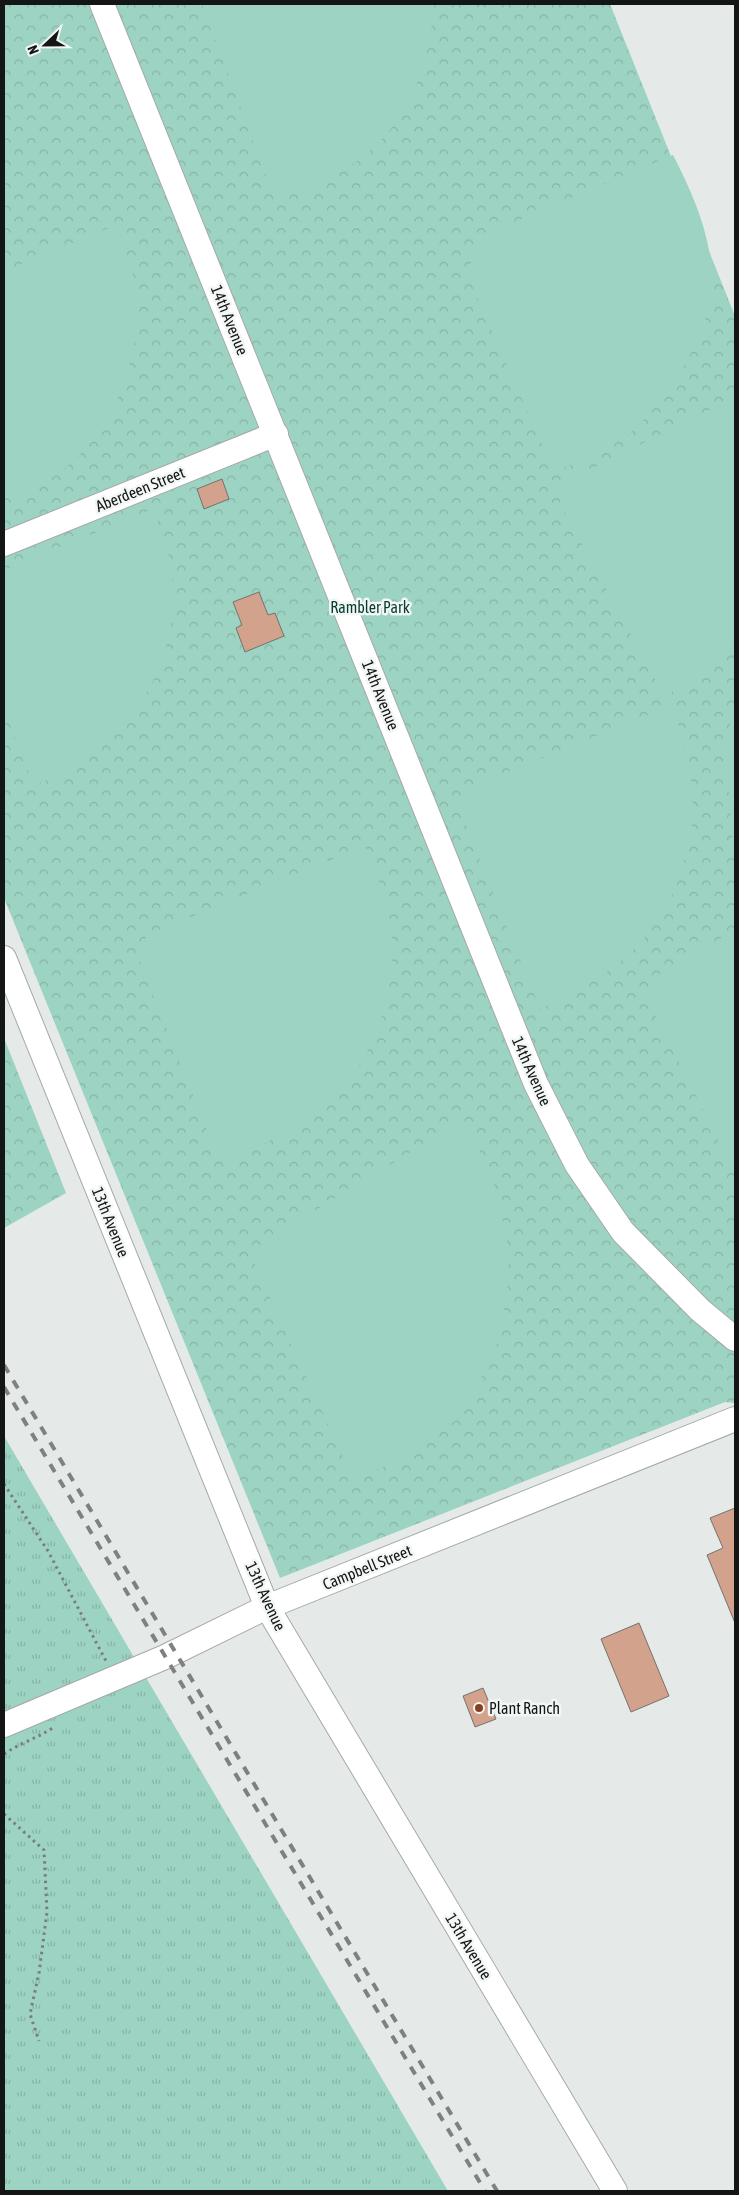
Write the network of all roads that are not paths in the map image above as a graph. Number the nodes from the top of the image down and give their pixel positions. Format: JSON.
{"nodes":[{"id":1,"x":102,"y":4,"type":"edge"},
{"id":2,"x":276,"y":434,"type":"junction"},
{"id":3,"x":4,"y":544,"type":"edge"},
{"id":4,"x":4,"y":958,"type":"edge"},
{"id":5,"x":735,"y":1339,"type":"edge"},
{"id":6,"x":735,"y":1419,"type":"edge"},
{"id":7,"x":267,"y":1607,"type":"junction"},
{"id":8,"x":4,"y":1725,"type":"edge"},
{"id":9,"x":615,"y":2191,"type":"edge"}],
"edges":[{"from":1,"to":2,"type":"street","name":"14th Avenue"},
{"from":2,"to":3,"type":"street","name":"Aberdeen Street"},
{"from":2,"to":5,"type":"street","name":"14th Avenue"},
{"from":4,"to":7,"type":"street","name":"13th Avenue"},
{"from":6,"to":7,"type":"street","name":"Campbell Street"},
{"from":7,"to":8,"type":"street","name":"Campbell Street"},
{"from":7,"to":9,"type":"street","name":"13th Avenue"}]}
